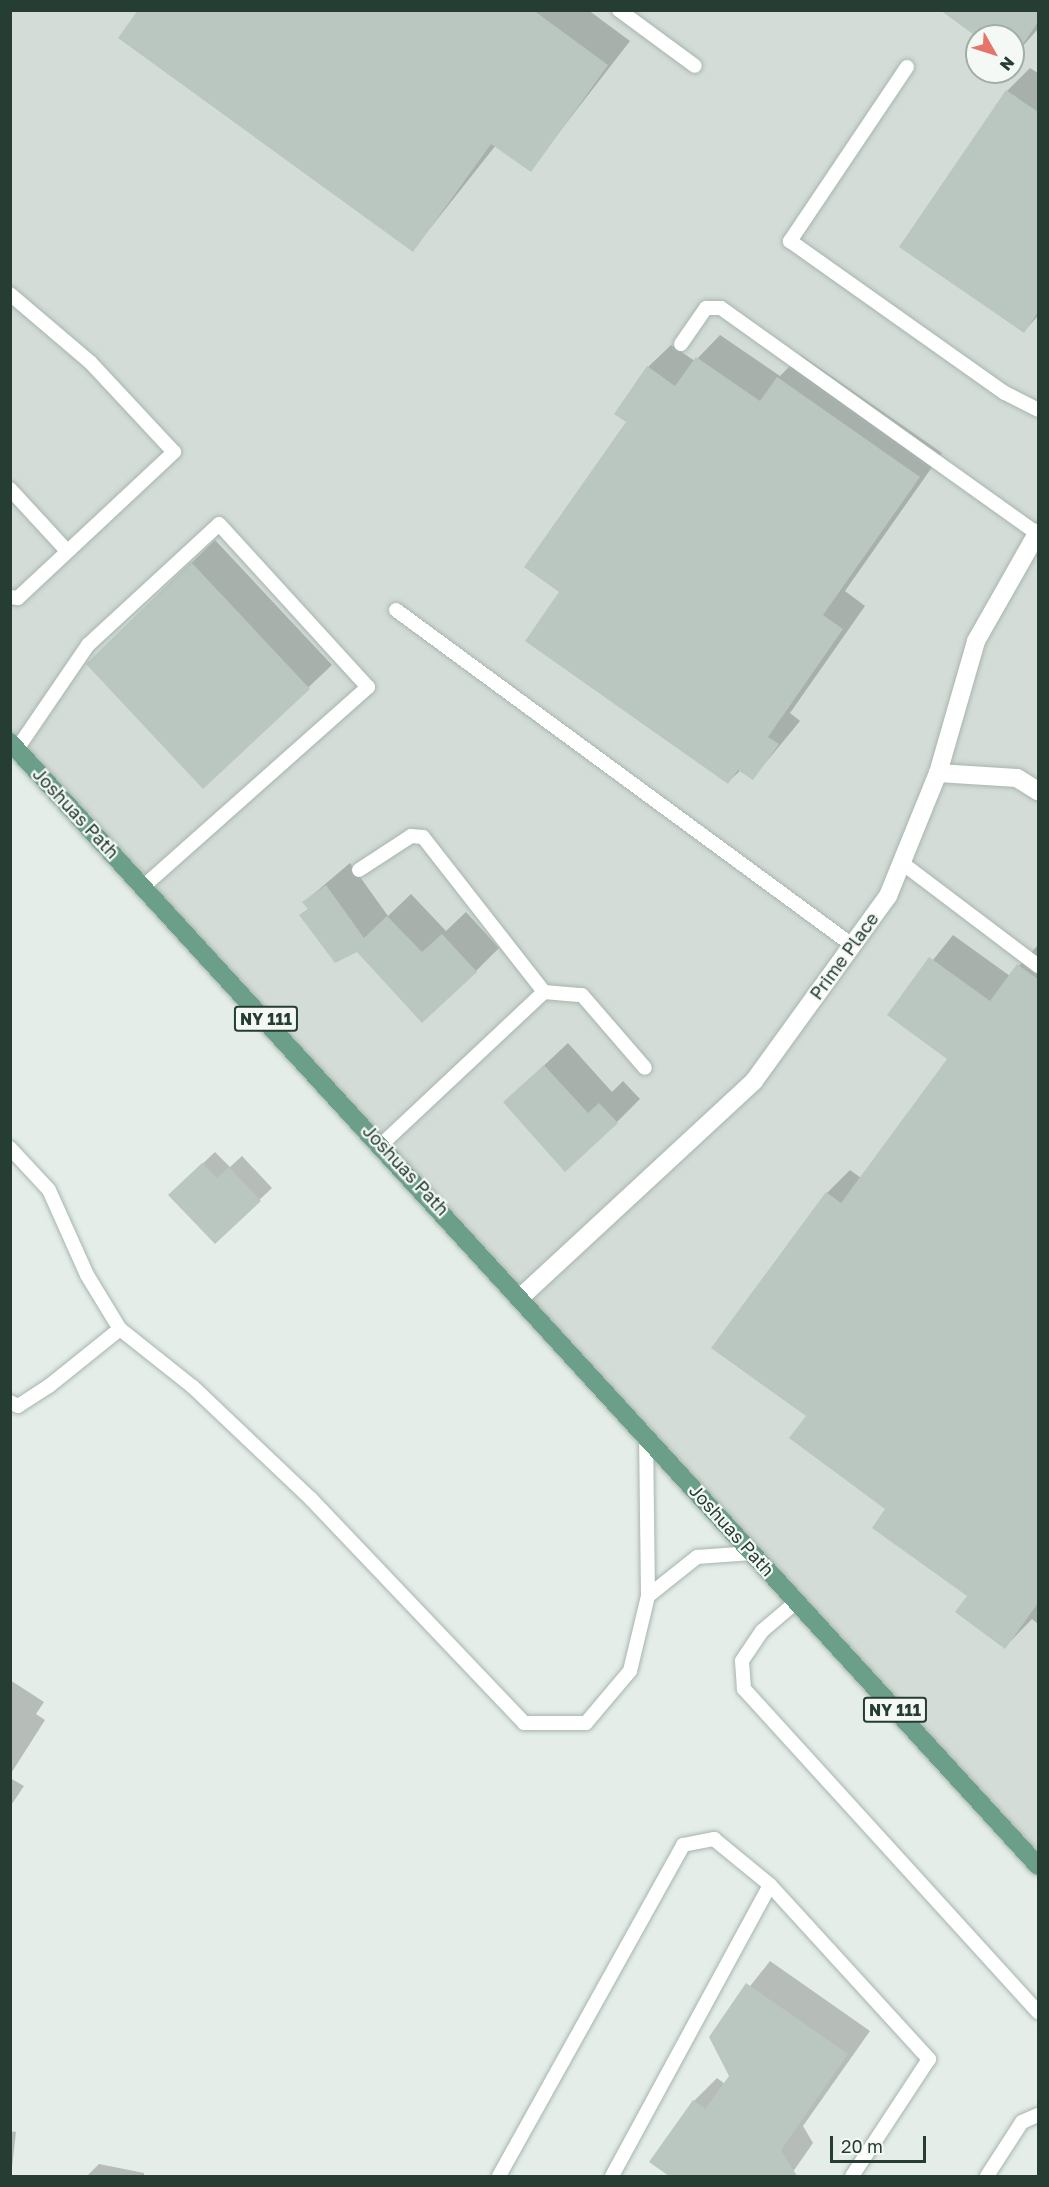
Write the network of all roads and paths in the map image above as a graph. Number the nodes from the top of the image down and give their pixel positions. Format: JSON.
{"nodes":[{"id":1,"x":619,"y":10,"type":"edge"},
{"id":2,"x":694,"y":66,"type":"dead end"},
{"id":3,"x":907,"y":67,"type":"dead end"},
{"id":4,"x":11,"y":294,"type":"edge"},
{"id":5,"x":681,"y":344,"type":"dead end"},
{"id":6,"x":1038,"y":410,"type":"edge"},
{"id":7,"x":10,"y":489,"type":"edge"},
{"id":8,"x":1038,"y":533,"type":"edge"},
{"id":9,"x":67,"y":551,"type":"junction"},
{"id":10,"x":10,"y":597,"type":"edge"},
{"id":11,"x":396,"y":610,"type":"dead end"},
{"id":12,"x":14,"y":746,"type":"edge"},
{"id":13,"x":938,"y":773,"type":"junction"},
{"id":14,"x":1038,"y":791,"type":"edge"},
{"id":15,"x":902,"y":862,"type":"junction"},
{"id":16,"x":359,"y":870,"type":"dead end"},
{"id":17,"x":144,"y":886,"type":"junction"},
{"id":18,"x":852,"y":945,"type":"junction"},
{"id":19,"x":1038,"y":966,"type":"edge"},
{"id":20,"x":544,"y":992,"type":"junction"},
{"id":21,"x":645,"y":1068,"type":"dead end"},
{"id":22,"x":381,"y":1144,"type":"junction"},
{"id":23,"x":10,"y":1148,"type":"edge"},
{"id":24,"x":522,"y":1296,"type":"junction"},
{"id":25,"x":120,"y":1329,"type":"junction"},
{"id":26,"x":10,"y":1402,"type":"edge"},
{"id":27,"x":646,"y":1434,"type":"junction"},
{"id":28,"x":752,"y":1553,"type":"junction"},
{"id":29,"x":648,"y":1596,"type":"junction"},
{"id":30,"x":795,"y":1603,"type":"junction"},
{"id":31,"x":1038,"y":1866,"type":"edge"},
{"id":32,"x":770,"y":1885,"type":"junction"},
{"id":33,"x":1038,"y":2012,"type":"edge"},
{"id":34,"x":1038,"y":2115,"type":"edge"},
{"id":35,"x":499,"y":2176,"type":"edge"},
{"id":36,"x":612,"y":2176,"type":"edge"},
{"id":37,"x":852,"y":2176,"type":"edge"},
{"id":38,"x":987,"y":2176,"type":"edge"}],
"edges":[{"from":1,"to":2,"type":"lane"},
{"from":3,"to":6,"type":"lane"},
{"from":4,"to":9,"type":"lane"},
{"from":5,"to":8,"type":"lane"},
{"from":7,"to":9,"type":"lane"},
{"from":8,"to":13,"type":"street","name":"Prime Place"},
{"from":9,"to":10,"type":"lane"},
{"from":11,"to":18,"type":"lane"},
{"from":12,"to":17,"type":"main road","name":"Joshuas Path","number":"NY 111"},
{"from":12,"to":17,"type":"lane"},
{"from":13,"to":14,"type":"street"},
{"from":13,"to":15,"type":"street","name":"Prime Place"},
{"from":15,"to":18,"type":"street","name":"Prime Place"},
{"from":15,"to":19,"type":"lane"},
{"from":16,"to":20,"type":"lane"},
{"from":17,"to":22,"type":"main road","name":"Joshuas Path","number":"NY 111"},
{"from":18,"to":24,"type":"street","name":"Prime Place"},
{"from":20,"to":21,"type":"lane"},
{"from":20,"to":22,"type":"lane"},
{"from":22,"to":24,"type":"main road","name":"Joshuas Path","number":"NY 111"},
{"from":23,"to":25,"type":"lane"},
{"from":24,"to":27,"type":"main road","name":"Joshuas Path","number":"NY 111"},
{"from":25,"to":26,"type":"lane"},
{"from":25,"to":29,"type":"lane"},
{"from":27,"to":28,"type":"main road","name":"Joshuas Path","number":"NY 111"},
{"from":27,"to":29,"type":"lane"},
{"from":28,"to":29,"type":"lane"},
{"from":28,"to":30,"type":"main road","name":"Joshuas Path","number":"NY 111"},
{"from":30,"to":31,"type":"main road","name":"Joshuas Path","number":"NY 111"},
{"from":30,"to":33,"type":"lane"},
{"from":32,"to":35,"type":"lane"},
{"from":32,"to":36,"type":"lane"},
{"from":32,"to":37,"type":"lane"},
{"from":34,"to":38,"type":"lane"}]}
